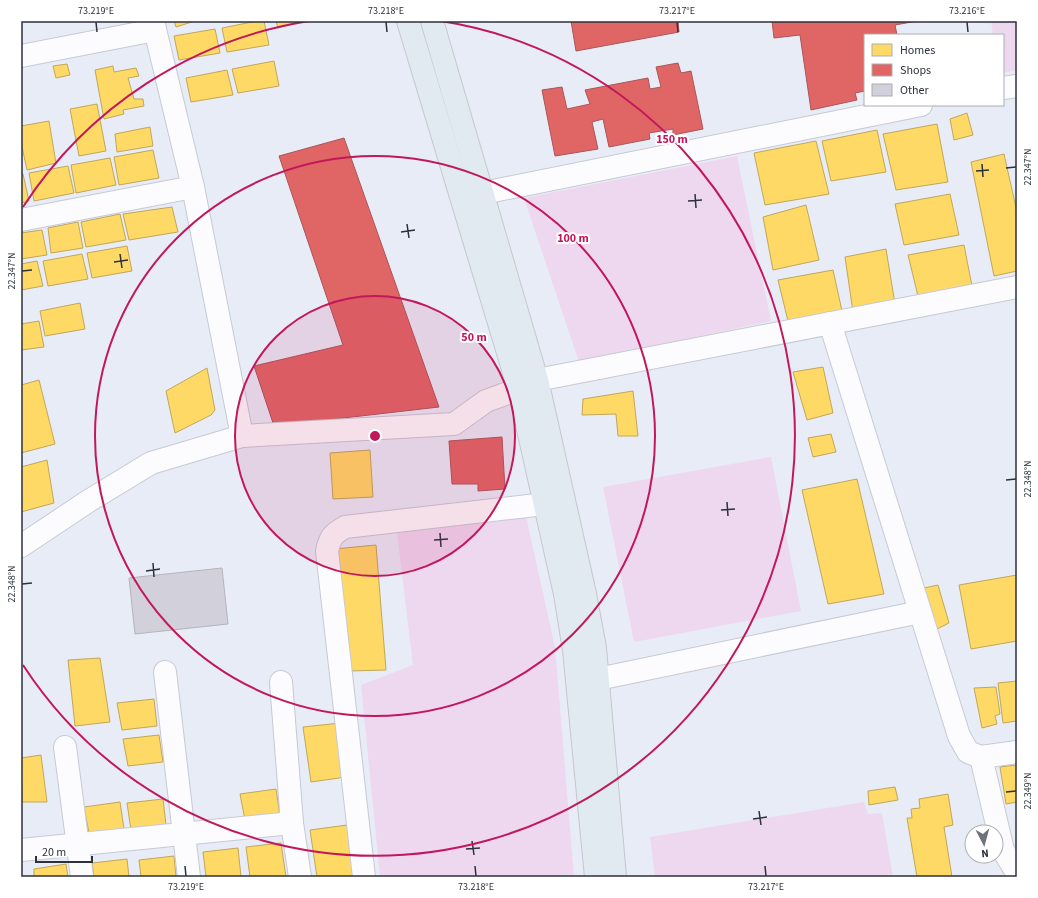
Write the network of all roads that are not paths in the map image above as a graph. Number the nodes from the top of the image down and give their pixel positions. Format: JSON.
{"nodes":[{"id":1,"x":408,"y":21,"type":"edge"},
{"id":2,"x":432,"y":21,"type":"edge"},
{"id":3,"x":154,"y":26,"type":"edge"},
{"id":4,"x":21,"y":56,"type":"edge"},
{"id":5,"x":1017,"y":86,"type":"edge"},
{"id":6,"x":1004,"y":88,"type":"edge"},
{"id":7,"x":916,"y":106,"type":"edge"},
{"id":8,"x":193,"y":187,"type":"junction"},
{"id":9,"x":482,"y":193,"type":"junction"},
{"id":10,"x":21,"y":220,"type":"edge"},
{"id":11,"x":1017,"y":287,"type":"edge"},
{"id":12,"x":830,"y":323,"type":"junction"},
{"id":13,"x":528,"y":384,"type":"junction"},
{"id":14,"x":242,"y":436,"type":"junction"},
{"id":15,"x":545,"y":504,"type":"junction"},
{"id":16,"x":21,"y":546,"type":"edge"},
{"id":17,"x":920,"y":612,"type":"junction"},
{"id":18,"x":165,"y":672,"type":"dead end"},
{"id":19,"x":598,"y":679,"type":"junction"},
{"id":20,"x":281,"y":682,"type":"dead end"},
{"id":21,"x":65,"y":747,"type":"dead end"},
{"id":22,"x":1017,"y":752,"type":"edge"},
{"id":23,"x":981,"y":758,"type":"junction"},
{"id":24,"x":292,"y":823,"type":"junction"},
{"id":25,"x":183,"y":833,"type":"junction"},
{"id":26,"x":78,"y":844,"type":"junction"},
{"id":27,"x":21,"y":850,"type":"edge"},
{"id":28,"x":1017,"y":873,"type":"edge"},
{"id":29,"x":82,"y":877,"type":"edge"},
{"id":30,"x":189,"y":877,"type":"edge"},
{"id":31,"x":300,"y":877,"type":"edge"},
{"id":32,"x":364,"y":877,"type":"edge"},
{"id":33,"x":596,"y":877,"type":"edge"},
{"id":34,"x":615,"y":877,"type":"edge"}],
"edges":[{"from":1,"to":13,"type":"main road"},
{"from":2,"to":9,"type":"main road"},
{"from":3,"to":4,"type":"street"},
{"from":3,"to":8,"type":"street"},
{"from":5,"to":6,"type":"street"},
{"from":7,"to":9,"type":"street"},
{"from":8,"to":10,"type":"street"},
{"from":8,"to":14,"type":"street"},
{"from":9,"to":13,"type":"main road"},
{"from":11,"to":12,"type":"street"},
{"from":12,"to":13,"type":"street"},
{"from":12,"to":17,"type":"street"},
{"from":13,"to":14,"type":"street"},
{"from":13,"to":15,"type":"main road"},
{"from":13,"to":19,"type":"main road"},
{"from":14,"to":16,"type":"street"},
{"from":15,"to":32,"type":"street"},
{"from":15,"to":33,"type":"main road"},
{"from":17,"to":19,"type":"street"},
{"from":17,"to":23,"type":"street"},
{"from":18,"to":25,"type":"street"},
{"from":19,"to":34,"type":"main road"},
{"from":20,"to":24,"type":"street"},
{"from":21,"to":26,"type":"street"},
{"from":22,"to":23,"type":"street"},
{"from":23,"to":28,"type":"street"},
{"from":24,"to":25,"type":"street"},
{"from":24,"to":31,"type":"street"},
{"from":25,"to":26,"type":"street"},
{"from":25,"to":30,"type":"street"},
{"from":26,"to":27,"type":"street"},
{"from":26,"to":29,"type":"street"}]}
